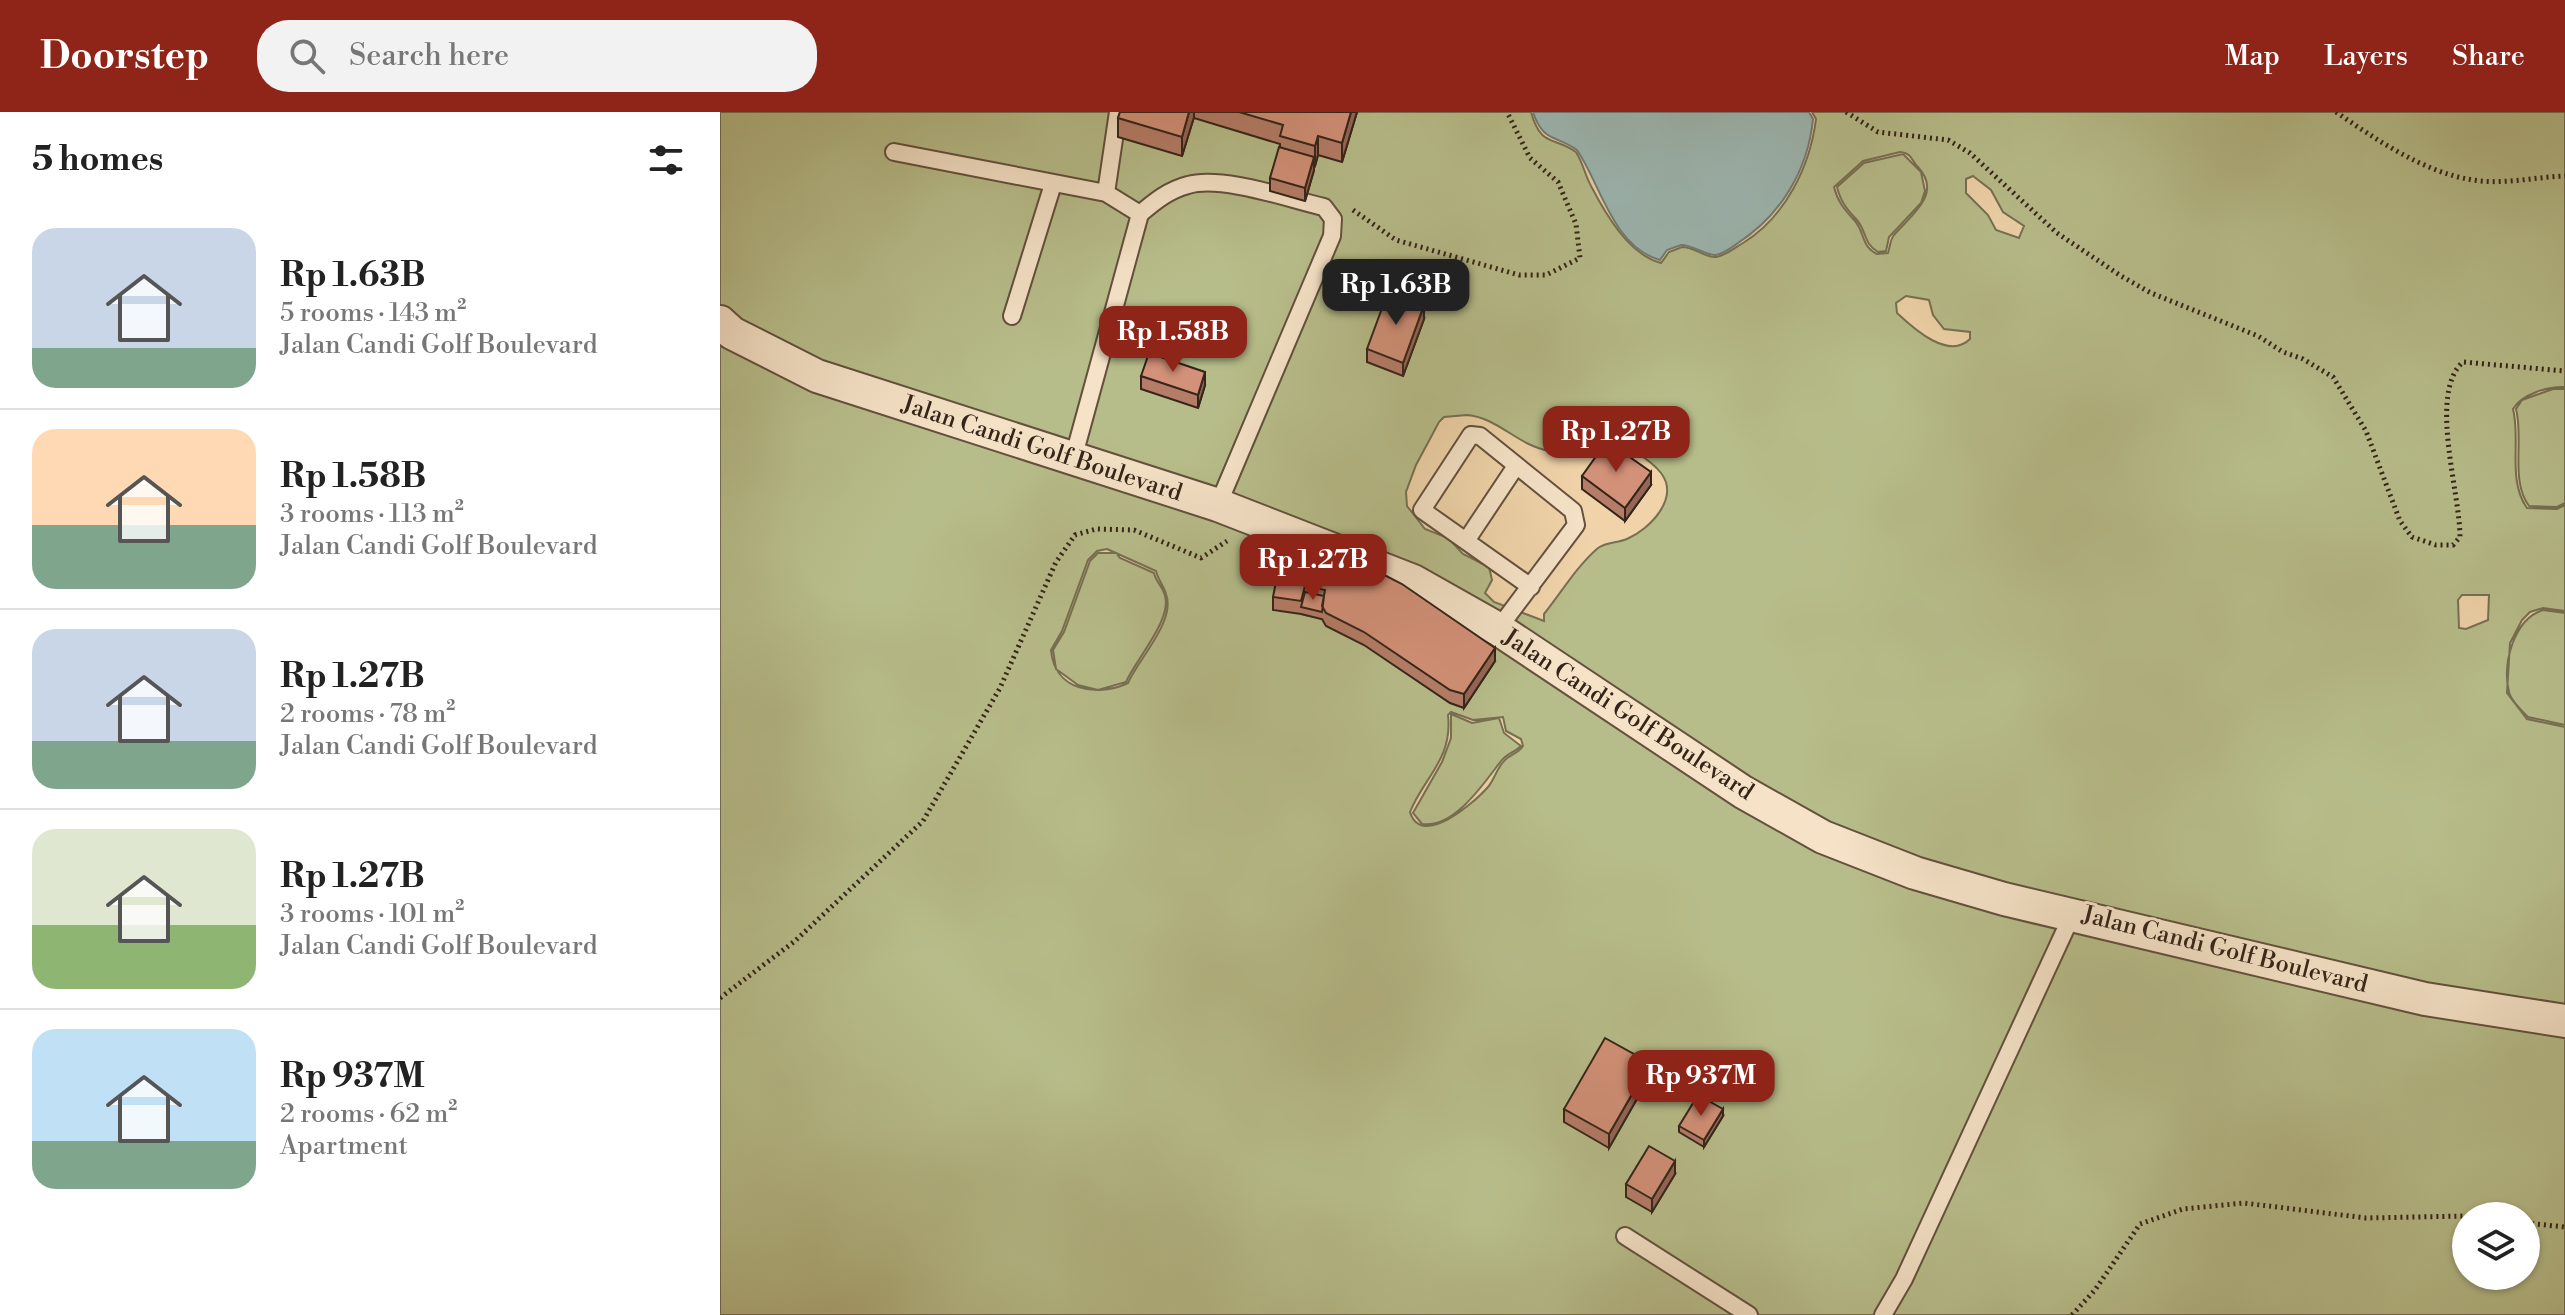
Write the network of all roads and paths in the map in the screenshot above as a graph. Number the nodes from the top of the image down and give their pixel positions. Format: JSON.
{"nodes":[{"id":1,"x":1118,"y":112,"type":"edge"},
{"id":2,"x":1507,"y":112,"type":"edge"},
{"id":3,"x":1846,"y":112,"type":"edge"},
{"id":4,"x":2336,"y":112,"type":"edge"},
{"id":5,"x":894,"y":152,"type":"dead end"},
{"id":6,"x":2565,"y":176,"type":"edge"},
{"id":7,"x":1053,"y":184,"type":"junction"},
{"id":8,"x":1106,"y":193,"type":"junction"},
{"id":9,"x":1324,"y":207,"type":"junction"},
{"id":10,"x":1140,"y":214,"type":"junction"},
{"id":11,"x":1012,"y":316,"type":"dead end"},
{"id":12,"x":720,"y":322,"type":"edge"},
{"id":13,"x":2565,"y":371,"type":"edge"},
{"id":14,"x":1073,"y":459,"type":"junction"},
{"id":15,"x":1516,"y":466,"type":"junction"},
{"id":16,"x":1218,"y":505,"type":"junction"},
{"id":17,"x":1249,"y":517,"type":"junction"},
{"id":18,"x":1466,"y":541,"type":"junction"},
{"id":19,"x":1531,"y":587,"type":"junction"},
{"id":20,"x":1498,"y":629,"type":"junction"},
{"id":21,"x":2073,"y":913,"type":"junction"},
{"id":22,"x":720,"y":998,"type":"edge"},
{"id":23,"x":2565,"y":1021,"type":"edge"},
{"id":24,"x":2452,"y":1216,"type":"edge"},
{"id":25,"x":2540,"y":1224,"type":"edge"},
{"id":26,"x":2565,"y":1227,"type":"edge"},
{"id":27,"x":1625,"y":1236,"type":"dead end"},
{"id":28,"x":1749,"y":1315,"type":"edge"},
{"id":29,"x":1883,"y":1315,"type":"edge"},
{"id":30,"x":2072,"y":1315,"type":"edge"}],
"edges":[{"from":1,"to":8,"type":"lane"},
{"from":2,"to":9,"type":"path"},
{"from":3,"to":13,"type":"path"},
{"from":4,"to":6,"type":"path"},
{"from":5,"to":7,"type":"lane"},
{"from":7,"to":8,"type":"lane"},
{"from":7,"to":11,"type":"lane"},
{"from":8,"to":10,"type":"lane"},
{"from":9,"to":10,"type":"lane"},
{"from":9,"to":16,"type":"lane"},
{"from":10,"to":14,"type":"lane"},
{"from":12,"to":14,"type":"street","name":"Jalan Candi Golf Boulevard"},
{"from":14,"to":16,"type":"street","name":"Jalan Candi Golf Boulevard"},
{"from":15,"to":18,"type":"lane"},
{"from":15,"to":18,"type":"lane"},
{"from":15,"to":19,"type":"lane"},
{"from":16,"to":17,"type":"street","name":"Jalan Candi Golf Boulevard"},
{"from":17,"to":20,"type":"street","name":"Jalan Candi Golf Boulevard"},
{"from":17,"to":22,"type":"path"},
{"from":18,"to":19,"type":"lane"},
{"from":19,"to":20,"type":"lane"},
{"from":20,"to":21,"type":"street","name":"Jalan Candi Golf Boulevard"},
{"from":21,"to":23,"type":"street","name":"Jalan Candi Golf Boulevard"},
{"from":21,"to":29,"type":"lane"},
{"from":24,"to":30,"type":"path"},
{"from":25,"to":26,"type":"path"},
{"from":27,"to":28,"type":"lane"}]}
